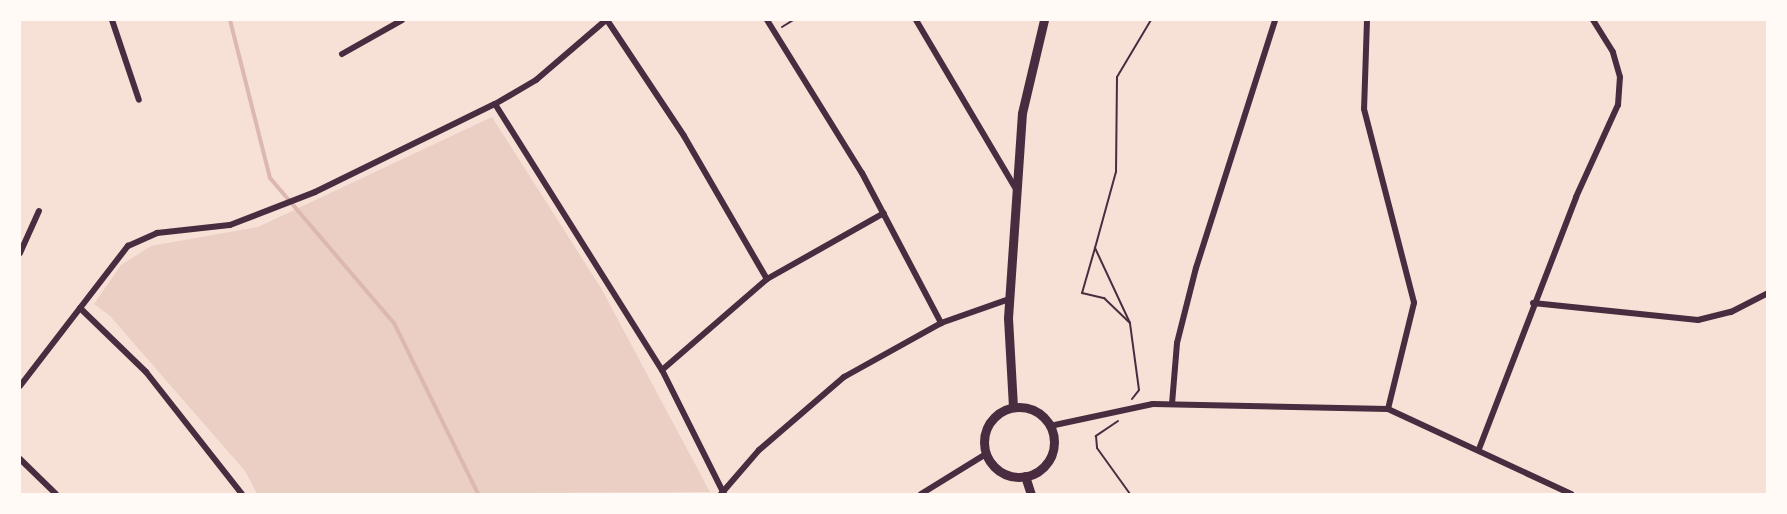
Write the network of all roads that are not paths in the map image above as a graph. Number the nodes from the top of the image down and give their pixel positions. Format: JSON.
{"nodes":[{"id":1,"x":112,"y":20,"type":"edge"},
{"id":2,"x":402,"y":20,"type":"edge"},
{"id":3,"x":607,"y":20,"type":"edge"},
{"id":4,"x":766,"y":20,"type":"edge"},
{"id":5,"x":916,"y":20,"type":"edge"},
{"id":6,"x":1044,"y":20,"type":"edge"},
{"id":7,"x":1275,"y":20,"type":"edge"},
{"id":8,"x":1367,"y":20,"type":"edge"},
{"id":9,"x":1593,"y":20,"type":"edge"},
{"id":10,"x":342,"y":54,"type":"dead end"},
{"id":11,"x":140,"y":100,"type":"dead end"},
{"id":12,"x":495,"y":104,"type":"junction"},
{"id":13,"x":1016,"y":190,"type":"junction"},
{"id":14,"x":39,"y":211,"type":"dead end"},
{"id":15,"x":884,"y":213,"type":"junction"},
{"id":16,"x":20,"y":253,"type":"edge"},
{"id":17,"x":767,"y":279,"type":"junction"},
{"id":18,"x":1767,"y":293,"type":"edge"},
{"id":19,"x":1009,"y":299,"type":"junction"},
{"id":20,"x":1533,"y":303,"type":"junction"},
{"id":21,"x":80,"y":308,"type":"junction"},
{"id":22,"x":941,"y":323,"type":"junction"},
{"id":23,"x":662,"y":370,"type":"junction"},
{"id":24,"x":20,"y":386,"type":"edge"},
{"id":25,"x":1172,"y":404,"type":"junction"},
{"id":26,"x":1012,"y":407,"type":"junction"},
{"id":27,"x":1388,"y":409,"type":"junction"},
{"id":28,"x":1050,"y":426,"type":"junction"},
{"id":29,"x":1479,"y":449,"type":"junction"},
{"id":30,"x":986,"y":454,"type":"junction"},
{"id":31,"x":20,"y":459,"type":"edge"},
{"id":32,"x":1025,"y":477,"type":"junction"},
{"id":33,"x":723,"y":494,"type":"edge"},
{"id":34,"x":56,"y":495,"type":"edge"},
{"id":35,"x":242,"y":495,"type":"edge"},
{"id":36,"x":921,"y":495,"type":"edge"},
{"id":37,"x":1031,"y":495,"type":"edge"},
{"id":38,"x":1571,"y":495,"type":"edge"}],
"edges":[{"from":1,"to":11,"type":"street"},
{"from":2,"to":10,"type":"street"},
{"from":3,"to":12,"type":"street"},
{"from":3,"to":17,"type":"street"},
{"from":4,"to":15,"type":"street"},
{"from":5,"to":13,"type":"street"},
{"from":6,"to":13,"type":"street"},
{"from":7,"to":25,"type":"street"},
{"from":8,"to":27,"type":"street"},
{"from":9,"to":20,"type":"street"},
{"from":12,"to":21,"type":"street"},
{"from":12,"to":23,"type":"street"},
{"from":13,"to":19,"type":"street"},
{"from":14,"to":16,"type":"street"},
{"from":15,"to":17,"type":"street"},
{"from":15,"to":22,"type":"street"},
{"from":17,"to":23,"type":"street"},
{"from":18,"to":20,"type":"street"},
{"from":19,"to":22,"type":"street"},
{"from":19,"to":26,"type":"street"},
{"from":20,"to":29,"type":"street"},
{"from":21,"to":24,"type":"street"},
{"from":21,"to":35,"type":"street"},
{"from":22,"to":33,"type":"street"},
{"from":23,"to":33,"type":"street"},
{"from":25,"to":27,"type":"street"},
{"from":25,"to":28,"type":"street"},
{"from":26,"to":28,"type":"street"},
{"from":26,"to":30,"type":"street"},
{"from":27,"to":29,"type":"street"},
{"from":28,"to":32,"type":"street"},
{"from":29,"to":38,"type":"street"},
{"from":30,"to":32,"type":"street"},
{"from":30,"to":36,"type":"street"},
{"from":31,"to":34,"type":"street"},
{"from":32,"to":37,"type":"street"}]}
